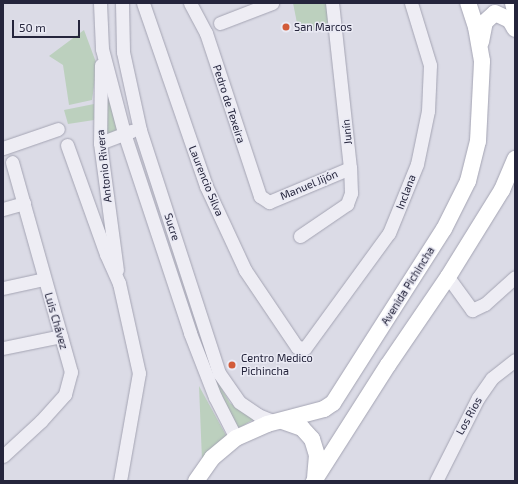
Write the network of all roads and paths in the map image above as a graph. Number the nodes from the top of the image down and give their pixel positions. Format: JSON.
{"nodes":[{"id":1,"x":100,"y":3,"type":"edge"},
{"id":2,"x":122,"y":3,"type":"edge"},
{"id":3,"x":143,"y":3,"type":"edge"},
{"id":4,"x":190,"y":3,"type":"edge"},
{"id":5,"x":272,"y":3,"type":"edge"},
{"id":6,"x":332,"y":3,"type":"edge"},
{"id":7,"x":411,"y":3,"type":"edge"},
{"id":8,"x":468,"y":3,"type":"edge"},
{"id":9,"x":513,"y":3,"type":"edge"},
{"id":10,"x":515,"y":11,"type":"edge"},
{"id":11,"x":220,"y":23,"type":"dead end"},
{"id":12,"x":515,"y":29,"type":"edge"},
{"id":13,"x":480,"y":45,"type":"junction"},
{"id":14,"x":102,"y":49,"type":"junction"},
{"id":15,"x":58,"y":128,"type":"dead end"},
{"id":16,"x":140,"y":130,"type":"junction"},
{"id":17,"x":124,"y":133,"type":"junction"},
{"id":18,"x":100,"y":143,"type":"junction"},
{"id":19,"x":67,"y":145,"type":"dead end"},
{"id":20,"x":3,"y":148,"type":"edge"},
{"id":21,"x":515,"y":159,"type":"edge"},
{"id":22,"x":12,"y":162,"type":"dead end"},
{"id":23,"x":350,"y":168,"type":"junction"},
{"id":24,"x":268,"y":202,"type":"joint"},
{"id":25,"x":24,"y":203,"type":"junction"},
{"id":26,"x":3,"y":209,"type":"edge"},
{"id":27,"x":300,"y":236,"type":"dead end"},
{"id":28,"x":448,"y":277,"type":"junction"},
{"id":29,"x":515,"y":277,"type":"edge"},
{"id":30,"x":44,"y":279,"type":"junction"},
{"id":31,"x":119,"y":283,"type":"junction"},
{"id":32,"x":3,"y":288,"type":"edge"},
{"id":33,"x":61,"y":336,"type":"junction"},
{"id":34,"x":297,"y":347,"type":"joint"},
{"id":35,"x":3,"y":348,"type":"edge"},
{"id":36,"x":515,"y":360,"type":"edge"},
{"id":37,"x":278,"y":421,"type":"junction"},
{"id":38,"x":236,"y":438,"type":"junction"},
{"id":39,"x":3,"y":456,"type":"edge"},
{"id":40,"x":314,"y":480,"type":"edge"},
{"id":41,"x":120,"y":481,"type":"edge"},
{"id":42,"x":196,"y":481,"type":"edge"},
{"id":43,"x":436,"y":481,"type":"edge"}],
"edges":[{"from":1,"to":14,"type":"street","name":"Sucre"},
{"from":2,"to":16,"type":"street","name":"Sucre"},
{"from":3,"to":34,"type":"street","name":"Laurencio Silva"},
{"from":4,"to":24,"type":"street","name":"Pedro de Texeira"},
{"from":5,"to":11,"type":"street"},
{"from":6,"to":23,"type":"street","name":"Junín"},
{"from":7,"to":34,"type":"street","name":"Inclana"},
{"from":8,"to":13,"type":"main road","name":"Avenida Pichincha"},
{"from":9,"to":10,"type":"main road"},
{"from":12,"to":13,"type":"main road"},
{"from":13,"to":37,"type":"main road","name":"Avenida Pichincha"},
{"from":14,"to":17,"type":"street","name":"Sucre"},
{"from":14,"to":18,"type":"street","name":"Antonio Rivera"},
{"from":15,"to":20,"type":"street"},
{"from":16,"to":17,"type":"street"},
{"from":16,"to":37,"type":"street","name":"Sucre"},
{"from":17,"to":18,"type":"street"},
{"from":17,"to":38,"type":"street","name":"Sucre"},
{"from":18,"to":31,"type":"street","name":"Antonio Rivera"},
{"from":19,"to":31,"type":"street","name":"Antonio Rivera"},
{"from":21,"to":28,"type":"main road"},
{"from":22,"to":25,"type":"street","name":"Luis Chávez"},
{"from":23,"to":24,"type":"street","name":"Manuel Jijón"},
{"from":23,"to":27,"type":"street","name":"Junín"},
{"from":25,"to":26,"type":"street"},
{"from":25,"to":30,"type":"street","name":"Luis Chávez"},
{"from":28,"to":29,"type":"street"},
{"from":28,"to":40,"type":"main road"},
{"from":30,"to":32,"type":"street"},
{"from":30,"to":33,"type":"street","name":"Luis Chávez"},
{"from":31,"to":41,"type":"street","name":"Antonio Rivera"},
{"from":33,"to":35,"type":"street"},
{"from":33,"to":39,"type":"street","name":"Luis Chávez"},
{"from":36,"to":43,"type":"street","name":"Los Rios"},
{"from":37,"to":38,"type":"main road","name":"Avenida Pichincha"},
{"from":37,"to":40,"type":"main road"},
{"from":38,"to":42,"type":"main road","name":"Avenida Pichincha"}]}
